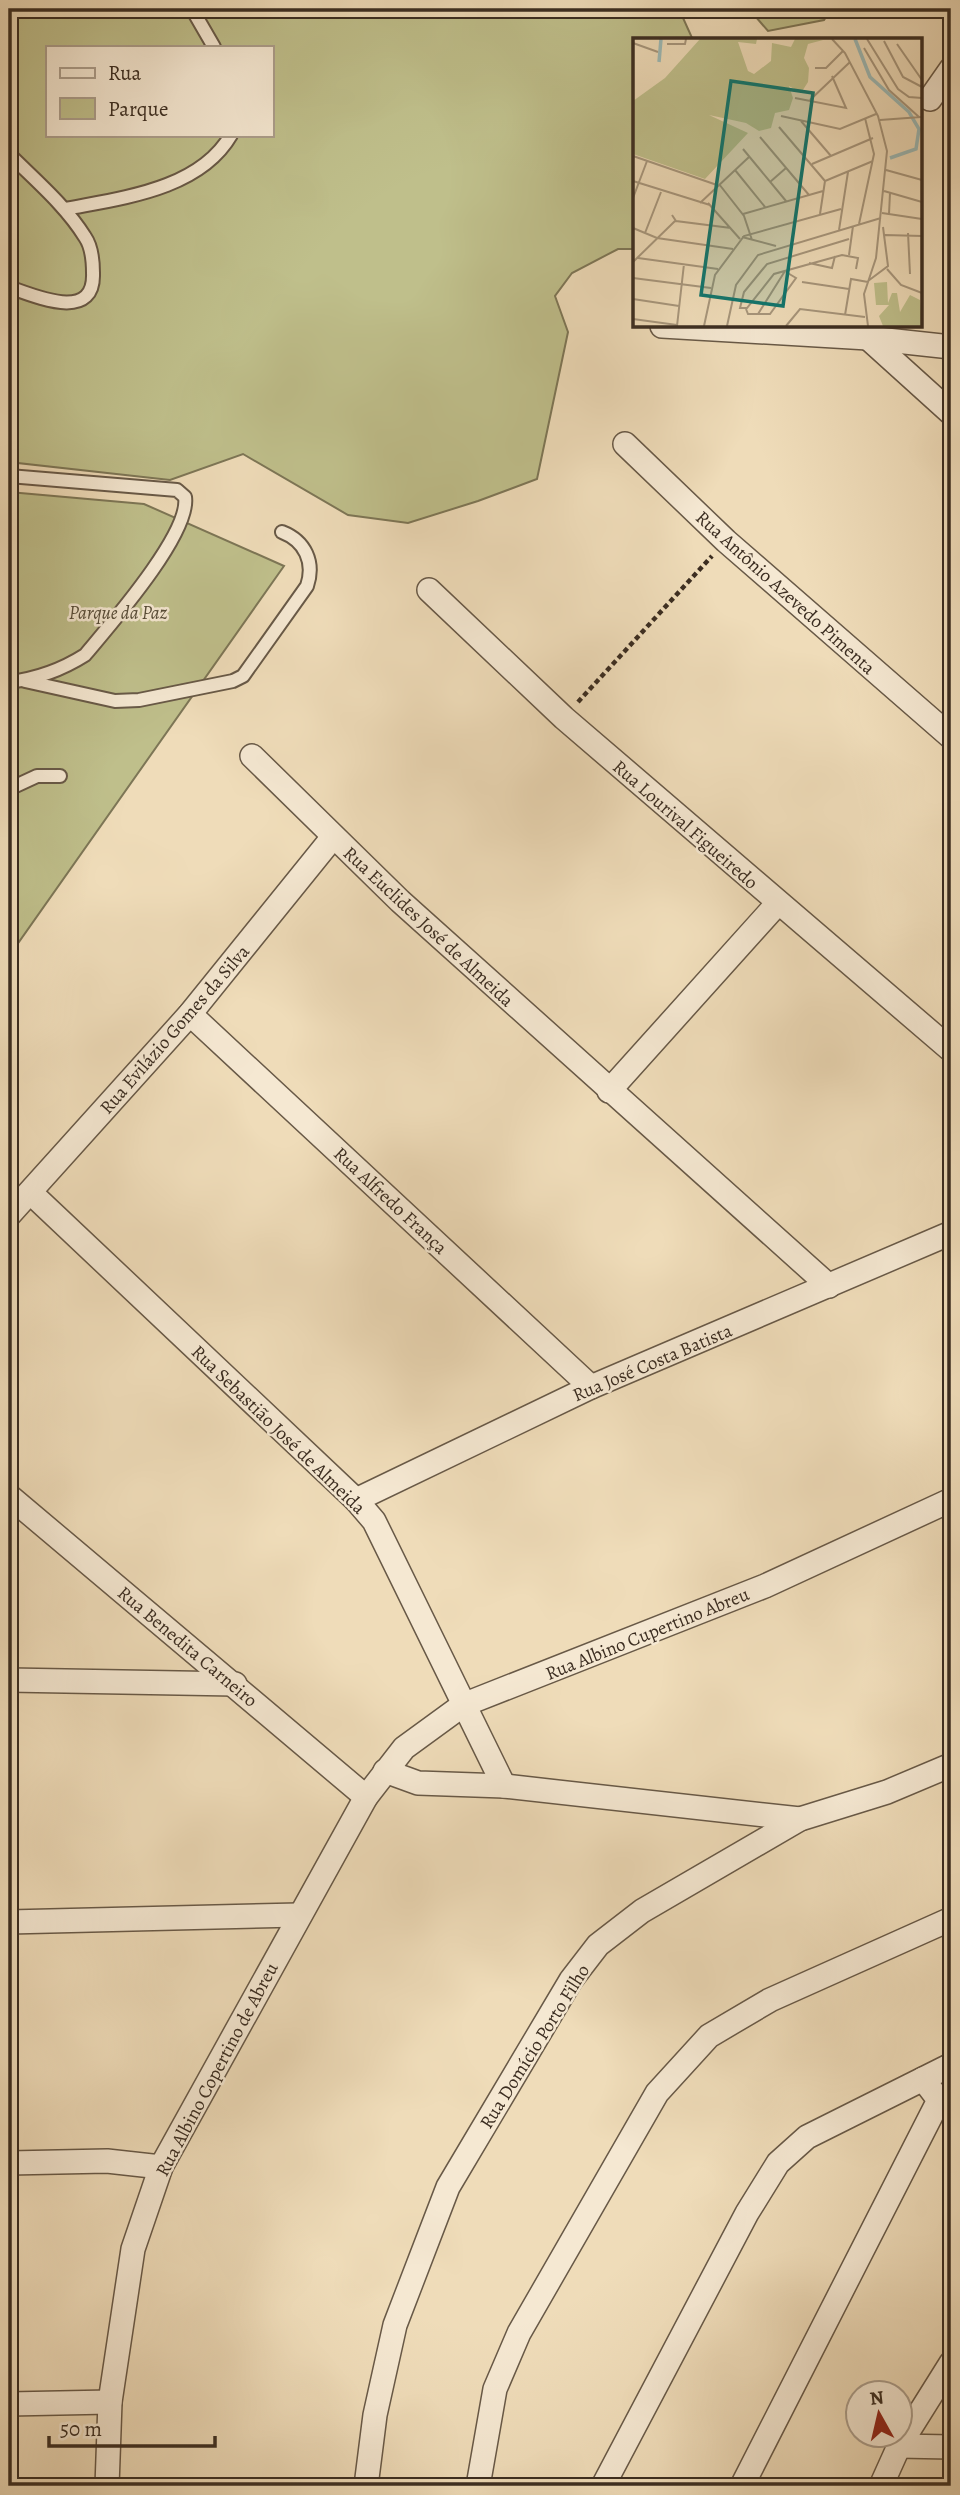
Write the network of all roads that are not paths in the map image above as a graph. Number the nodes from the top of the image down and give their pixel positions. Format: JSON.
{"nodes":[{"id":1,"x":192,"y":9,"type":"edge"},
{"id":2,"x":213,"y":46,"type":"edge"},
{"id":3,"x":951,"y":69,"type":"edge"},
{"id":4,"x":934,"y":100,"type":"edge"},
{"id":5,"x":230,"y":136,"type":"edge"},
{"id":6,"x":9,"y":154,"type":"edge"},
{"id":7,"x":65,"y":209,"type":"junction"},
{"id":8,"x":9,"y":287,"type":"edge"},
{"id":9,"x":679,"y":327,"type":"edge"},
{"id":10,"x":868,"y":338,"type":"junction"},
{"id":11,"x":951,"y":347,"type":"edge"},
{"id":12,"x":951,"y":413,"type":"edge"},
{"id":13,"x":625,"y":444,"type":"dead end"},
{"id":14,"x":9,"y":476,"type":"edge"},
{"id":15,"x":282,"y":532,"type":"dead end"},
{"id":16,"x":429,"y":590,"type":"dead end"},
{"id":17,"x":24,"y":681,"type":"junction"},
{"id":18,"x":9,"y":682,"type":"edge"},
{"id":19,"x":951,"y":737,"type":"edge"},
{"id":20,"x":252,"y":756,"type":"dead end"},
{"id":21,"x":60,"y":776,"type":"dead end"},
{"id":22,"x":9,"y":789,"type":"edge"},
{"id":23,"x":333,"y":837,"type":"junction"},
{"id":24,"x":778,"y":903,"type":"junction"},
{"id":25,"x":190,"y":1014,"type":"junction"},
{"id":26,"x":951,"y":1050,"type":"edge"},
{"id":27,"x":609,"y":1091,"type":"junction"},
{"id":28,"x":31,"y":1193,"type":"junction"},
{"id":29,"x":10,"y":1213,"type":"edge"},
{"id":30,"x":951,"y":1233,"type":"edge"},
{"id":31,"x":829,"y":1286,"type":"junction"},
{"id":32,"x":591,"y":1387,"type":"junction"},
{"id":33,"x":9,"y":1496,"type":"edge"},
{"id":34,"x":356,"y":1500,"type":"junction"},
{"id":35,"x":951,"y":1500,"type":"edge"},
{"id":36,"x":9,"y":1679,"type":"edge"},
{"id":37,"x":235,"y":1684,"type":"junction"},
{"id":38,"x":463,"y":1705,"type":"junction"},
{"id":39,"x":951,"y":1765,"type":"edge"},
{"id":40,"x":386,"y":1771,"type":"junction"},
{"id":41,"x":504,"y":1786,"type":"junction"},
{"id":42,"x":366,"y":1797,"type":"junction"},
{"id":43,"x":800,"y":1819,"type":"junction"},
{"id":44,"x":299,"y":1915,"type":"junction"},
{"id":45,"x":951,"y":1919,"type":"edge"},
{"id":46,"x":9,"y":1922,"type":"edge"},
{"id":47,"x":951,"y":2066,"type":"edge"},
{"id":48,"x":923,"y":2079,"type":"junction"},
{"id":49,"x":945,"y":2101,"type":"edge"},
{"id":50,"x":9,"y":2163,"type":"edge"},
{"id":51,"x":161,"y":2166,"type":"junction"},
{"id":52,"x":951,"y":2363,"type":"edge"},
{"id":53,"x":110,"y":2402,"type":"junction"},
{"id":54,"x":9,"y":2404,"type":"edge"},
{"id":55,"x":914,"y":2421,"type":"edge"},
{"id":56,"x":914,"y":2446,"type":"edge"},
{"id":57,"x":951,"y":2446,"type":"edge"},
{"id":58,"x":896,"y":2450,"type":"edge"},
{"id":59,"x":107,"y":2486,"type":"edge"},
{"id":60,"x":366,"y":2486,"type":"edge"},
{"id":61,"x":478,"y":2486,"type":"edge"},
{"id":62,"x":603,"y":2486,"type":"edge"},
{"id":63,"x":742,"y":2486,"type":"edge"},
{"id":64,"x":881,"y":2486,"type":"edge"}],
"edges":[{"from":1,"to":2,"type":"lane"},
{"from":3,"to":4,"type":"street"},
{"from":5,"to":7,"type":"lane"},
{"from":6,"to":7,"type":"lane"},
{"from":7,"to":8,"type":"lane"},
{"from":9,"to":10,"type":"street"},
{"from":10,"to":11,"type":"street"},
{"from":10,"to":12,"type":"street"},
{"from":13,"to":19,"type":"street","name":"Rua Antônio Azevedo Pimenta"},
{"from":14,"to":17,"type":"lane"},
{"from":15,"to":17,"type":"lane"},
{"from":16,"to":24,"type":"street","name":"Rua Lourival Figueiredo"},
{"from":17,"to":18,"type":"lane"},
{"from":20,"to":23,"type":"street","name":"Rua Euclides José de Almeida"},
{"from":21,"to":22,"type":"lane"},
{"from":23,"to":25,"type":"street","name":"Rua Evilázio Gomes da Silva"},
{"from":23,"to":27,"type":"street","name":"Rua Euclides José de Almeida"},
{"from":24,"to":26,"type":"street","name":"Rua Lourival Figueiredo"},
{"from":24,"to":27,"type":"street"},
{"from":25,"to":28,"type":"street","name":"Rua Evilázio Gomes da Silva"},
{"from":25,"to":32,"type":"street","name":"Rua Alfredo França"},
{"from":27,"to":31,"type":"street","name":"Rua Euclides José de Almeida"},
{"from":28,"to":29,"type":"street","name":"Rua Evilázio Gomes da Silva"},
{"from":28,"to":34,"type":"street","name":"Rua Sebastião José de Almeida"},
{"from":30,"to":31,"type":"street","name":"Rua José Costa Batista"},
{"from":31,"to":32,"type":"street","name":"Rua José Costa Batista"},
{"from":32,"to":34,"type":"street","name":"Rua José Costa Batista"},
{"from":33,"to":37,"type":"street","name":"Rua Benedita Carneiro"},
{"from":34,"to":38,"type":"street","name":"Rua Sebastião José de Almeida"},
{"from":35,"to":38,"type":"street","name":"Rua Albino Cupertino Abreu"},
{"from":36,"to":37,"type":"street"},
{"from":37,"to":42,"type":"street","name":"Rua Benedita Carneiro"},
{"from":38,"to":40,"type":"street","name":"Rua Albino Cupertino Abreu"},
{"from":38,"to":41,"type":"street","name":"Rua Sebastião José de Almeida"},
{"from":39,"to":43,"type":"street","name":"Rua Domício Porto Filho"},
{"from":40,"to":41,"type":"street"},
{"from":40,"to":42,"type":"street","name":"Rua Albino Cupertino Abreu"},
{"from":41,"to":43,"type":"street"},
{"from":42,"to":44,"type":"street","name":"Rua Albino Copertino de Abreu"},
{"from":43,"to":60,"type":"street","name":"Rua Domício Porto Filho"},
{"from":44,"to":46,"type":"street"},
{"from":44,"to":51,"type":"street","name":"Rua Albino Copertino de Abreu"},
{"from":45,"to":61,"type":"street"},
{"from":47,"to":48,"type":"street"},
{"from":48,"to":49,"type":"street"},
{"from":48,"to":62,"type":"street"},
{"from":49,"to":63,"type":"street"},
{"from":50,"to":51,"type":"street"},
{"from":51,"to":53,"type":"street","name":"Rua Albino Copertino de Abreu"},
{"from":52,"to":55,"type":"street"},
{"from":53,"to":54,"type":"street"},
{"from":53,"to":59,"type":"street","name":"Rua Albino Copertino de Abreu"},
{"from":56,"to":57,"type":"street"},
{"from":58,"to":64,"type":"street"}]}
